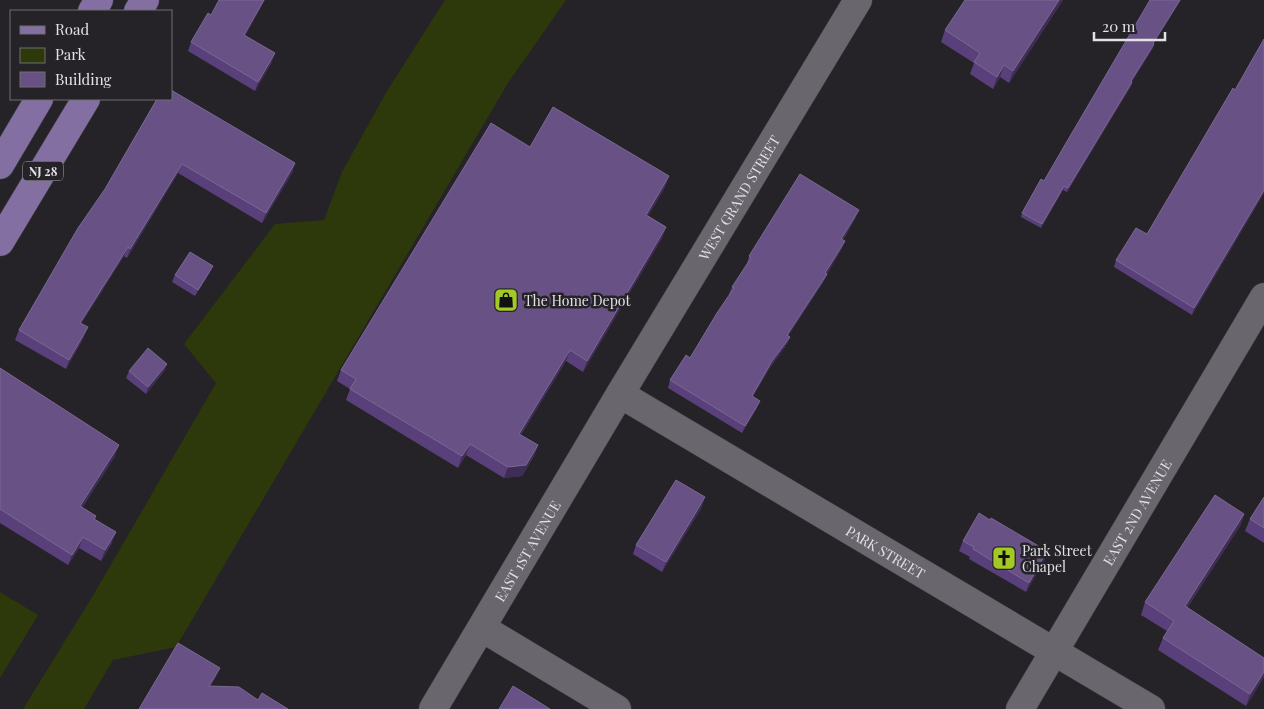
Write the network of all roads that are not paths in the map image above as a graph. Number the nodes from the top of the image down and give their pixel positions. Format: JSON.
{"nodes":[{"id":1,"x":858,"y":0,"type":"edge"},
{"id":2,"x":39,"y":100,"type":"edge"},
{"id":3,"x":85,"y":100,"type":"edge"},
{"id":4,"x":0,"y":165,"type":"edge"},
{"id":5,"x":3,"y":230,"type":"edge"},
{"id":6,"x":1264,"y":297,"type":"edge"},
{"id":7,"x":620,"y":394,"type":"junction"},
{"id":8,"x":482,"y":628,"type":"junction"},
{"id":9,"x":1054,"y":651,"type":"junction"},
{"id":10,"x":433,"y":709,"type":"edge"},
{"id":11,"x":617,"y":709,"type":"edge"},
{"id":12,"x":1020,"y":709,"type":"edge"},
{"id":13,"x":1151,"y":709,"type":"edge"}],
"edges":[{"from":1,"to":7,"type":"street","name":"WEST GRAND STREET"},
{"from":2,"to":4,"type":"main road","number":"NJ 28"},
{"from":3,"to":5,"type":"main road","number":"NJ 28"},
{"from":6,"to":9,"type":"street","name":"EAST 2ND AVENUE"},
{"from":7,"to":8,"type":"street","name":"EAST 1ST AVENUE"},
{"from":7,"to":9,"type":"street","name":"PARK STREET"},
{"from":8,"to":10,"type":"street","name":"EAST 1ST AVENUE"},
{"from":8,"to":11,"type":"street"},
{"from":9,"to":12,"type":"street","name":"EAST 2ND AVENUE"},
{"from":9,"to":13,"type":"street","name":"PARK STREET"}]}
